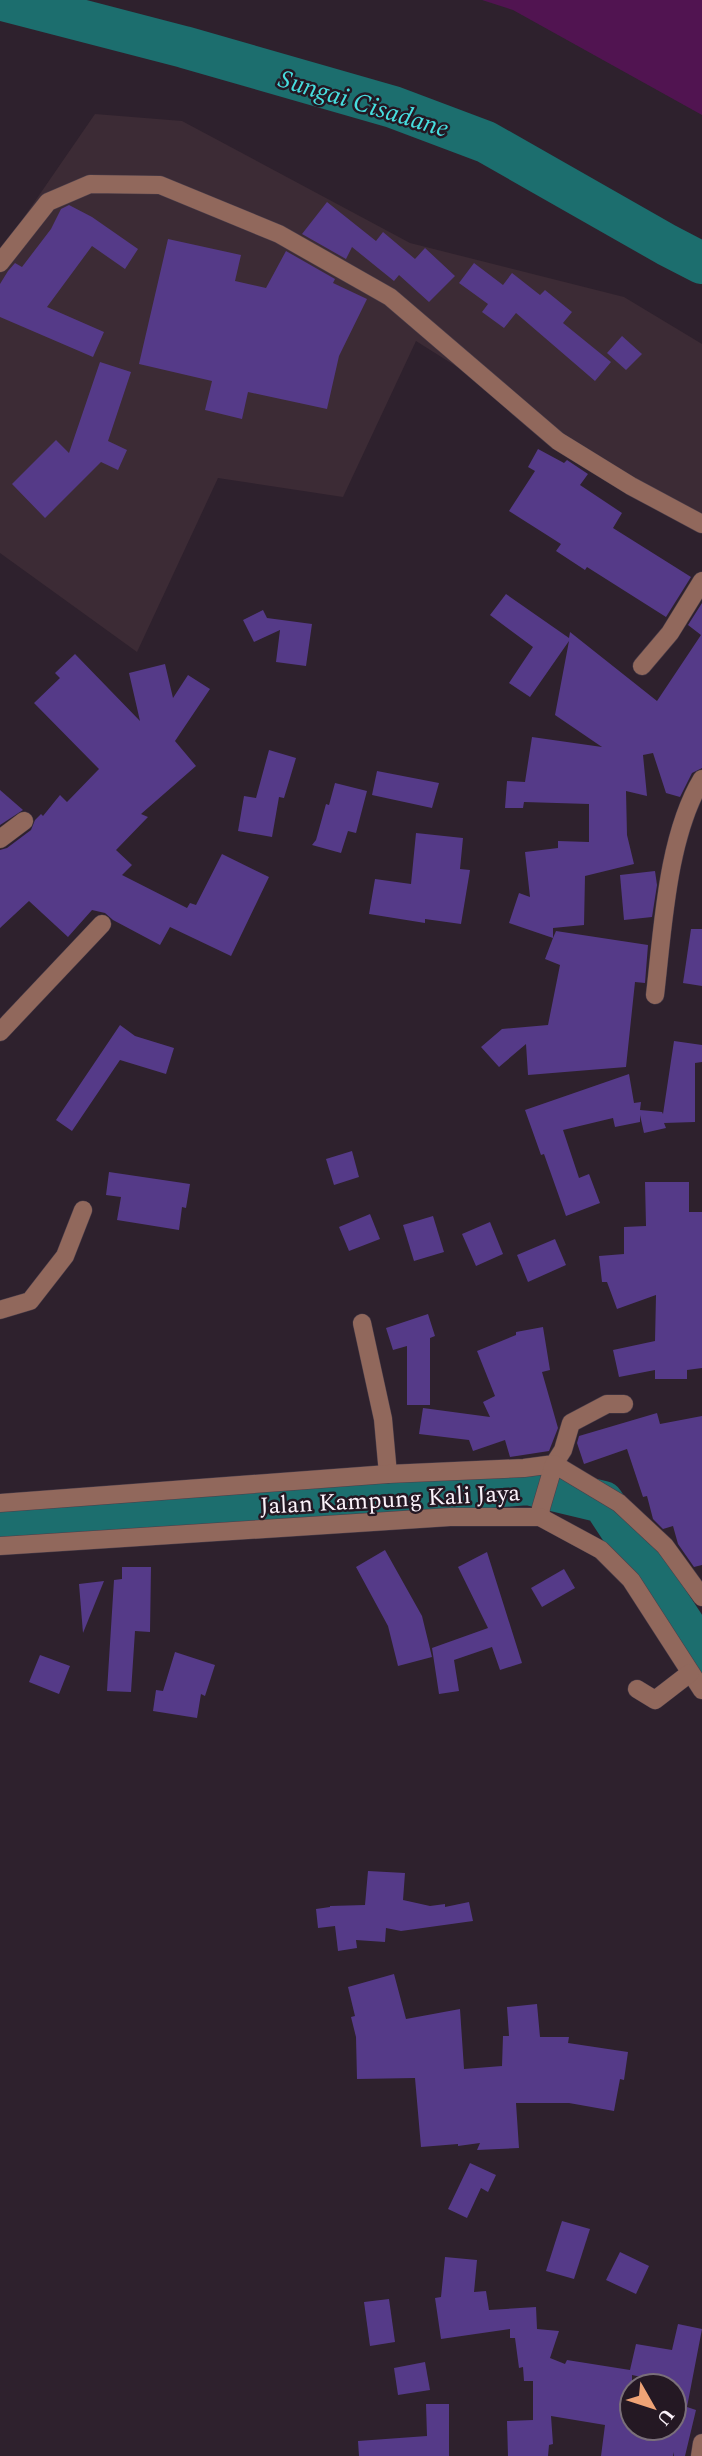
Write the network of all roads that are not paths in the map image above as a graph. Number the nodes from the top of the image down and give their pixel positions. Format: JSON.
{"nodes":[{"id":1,"x":0,"y":263,"type":"edge"},
{"id":2,"x":702,"y":524,"type":"edge"},
{"id":3,"x":702,"y":581,"type":"edge"},
{"id":4,"x":642,"y":666,"type":"dead end"},
{"id":5,"x":702,"y":779,"type":"edge"},
{"id":6,"x":24,"y":821,"type":"dead end"},
{"id":7,"x":0,"y":839,"type":"edge"},
{"id":8,"x":102,"y":923,"type":"dead end"},
{"id":9,"x":655,"y":995,"type":"dead end"},
{"id":10,"x":0,"y":1032,"type":"edge"},
{"id":11,"x":83,"y":1210,"type":"dead end"},
{"id":12,"x":0,"y":1310,"type":"edge"},
{"id":13,"x":362,"y":1323,"type":"dead end"},
{"id":14,"x":624,"y":1404,"type":"dead end"},
{"id":15,"x":552,"y":1471,"type":"junction"},
{"id":16,"x":388,"y":1474,"type":"junction"},
{"id":17,"x":0,"y":1503,"type":"edge"},
{"id":18,"x":540,"y":1513,"type":"junction"},
{"id":19,"x":0,"y":1546,"type":"edge"},
{"id":20,"x":702,"y":1597,"type":"edge"},
{"id":21,"x":690,"y":1673,"type":"junction"},
{"id":22,"x":637,"y":1689,"type":"dead end"},
{"id":23,"x":702,"y":1690,"type":"edge"},
{"id":24,"x":702,"y":2443,"type":"edge"},
{"id":25,"x":700,"y":2456,"type":"edge"}],
"edges":[{"from":1,"to":2,"type":"street"},
{"from":3,"to":4,"type":"street"},
{"from":5,"to":9,"type":"street"},
{"from":6,"to":7,"type":"street"},
{"from":8,"to":10,"type":"street"},
{"from":11,"to":12,"type":"street"},
{"from":13,"to":16,"type":"street"},
{"from":14,"to":15,"type":"street"},
{"from":15,"to":16,"type":"street"},
{"from":15,"to":18,"type":"street"},
{"from":15,"to":20,"type":"street"},
{"from":16,"to":17,"type":"street"},
{"from":18,"to":19,"type":"street","name":"Jalan Kampung Kali Jaya"},
{"from":18,"to":21,"type":"street","name":"Jalan Kampung Kali Jaya"},
{"from":21,"to":22,"type":"street"},
{"from":21,"to":23,"type":"street","name":"Jalan Kampung Kali Jaya"},
{"from":24,"to":25,"type":"street"}]}
